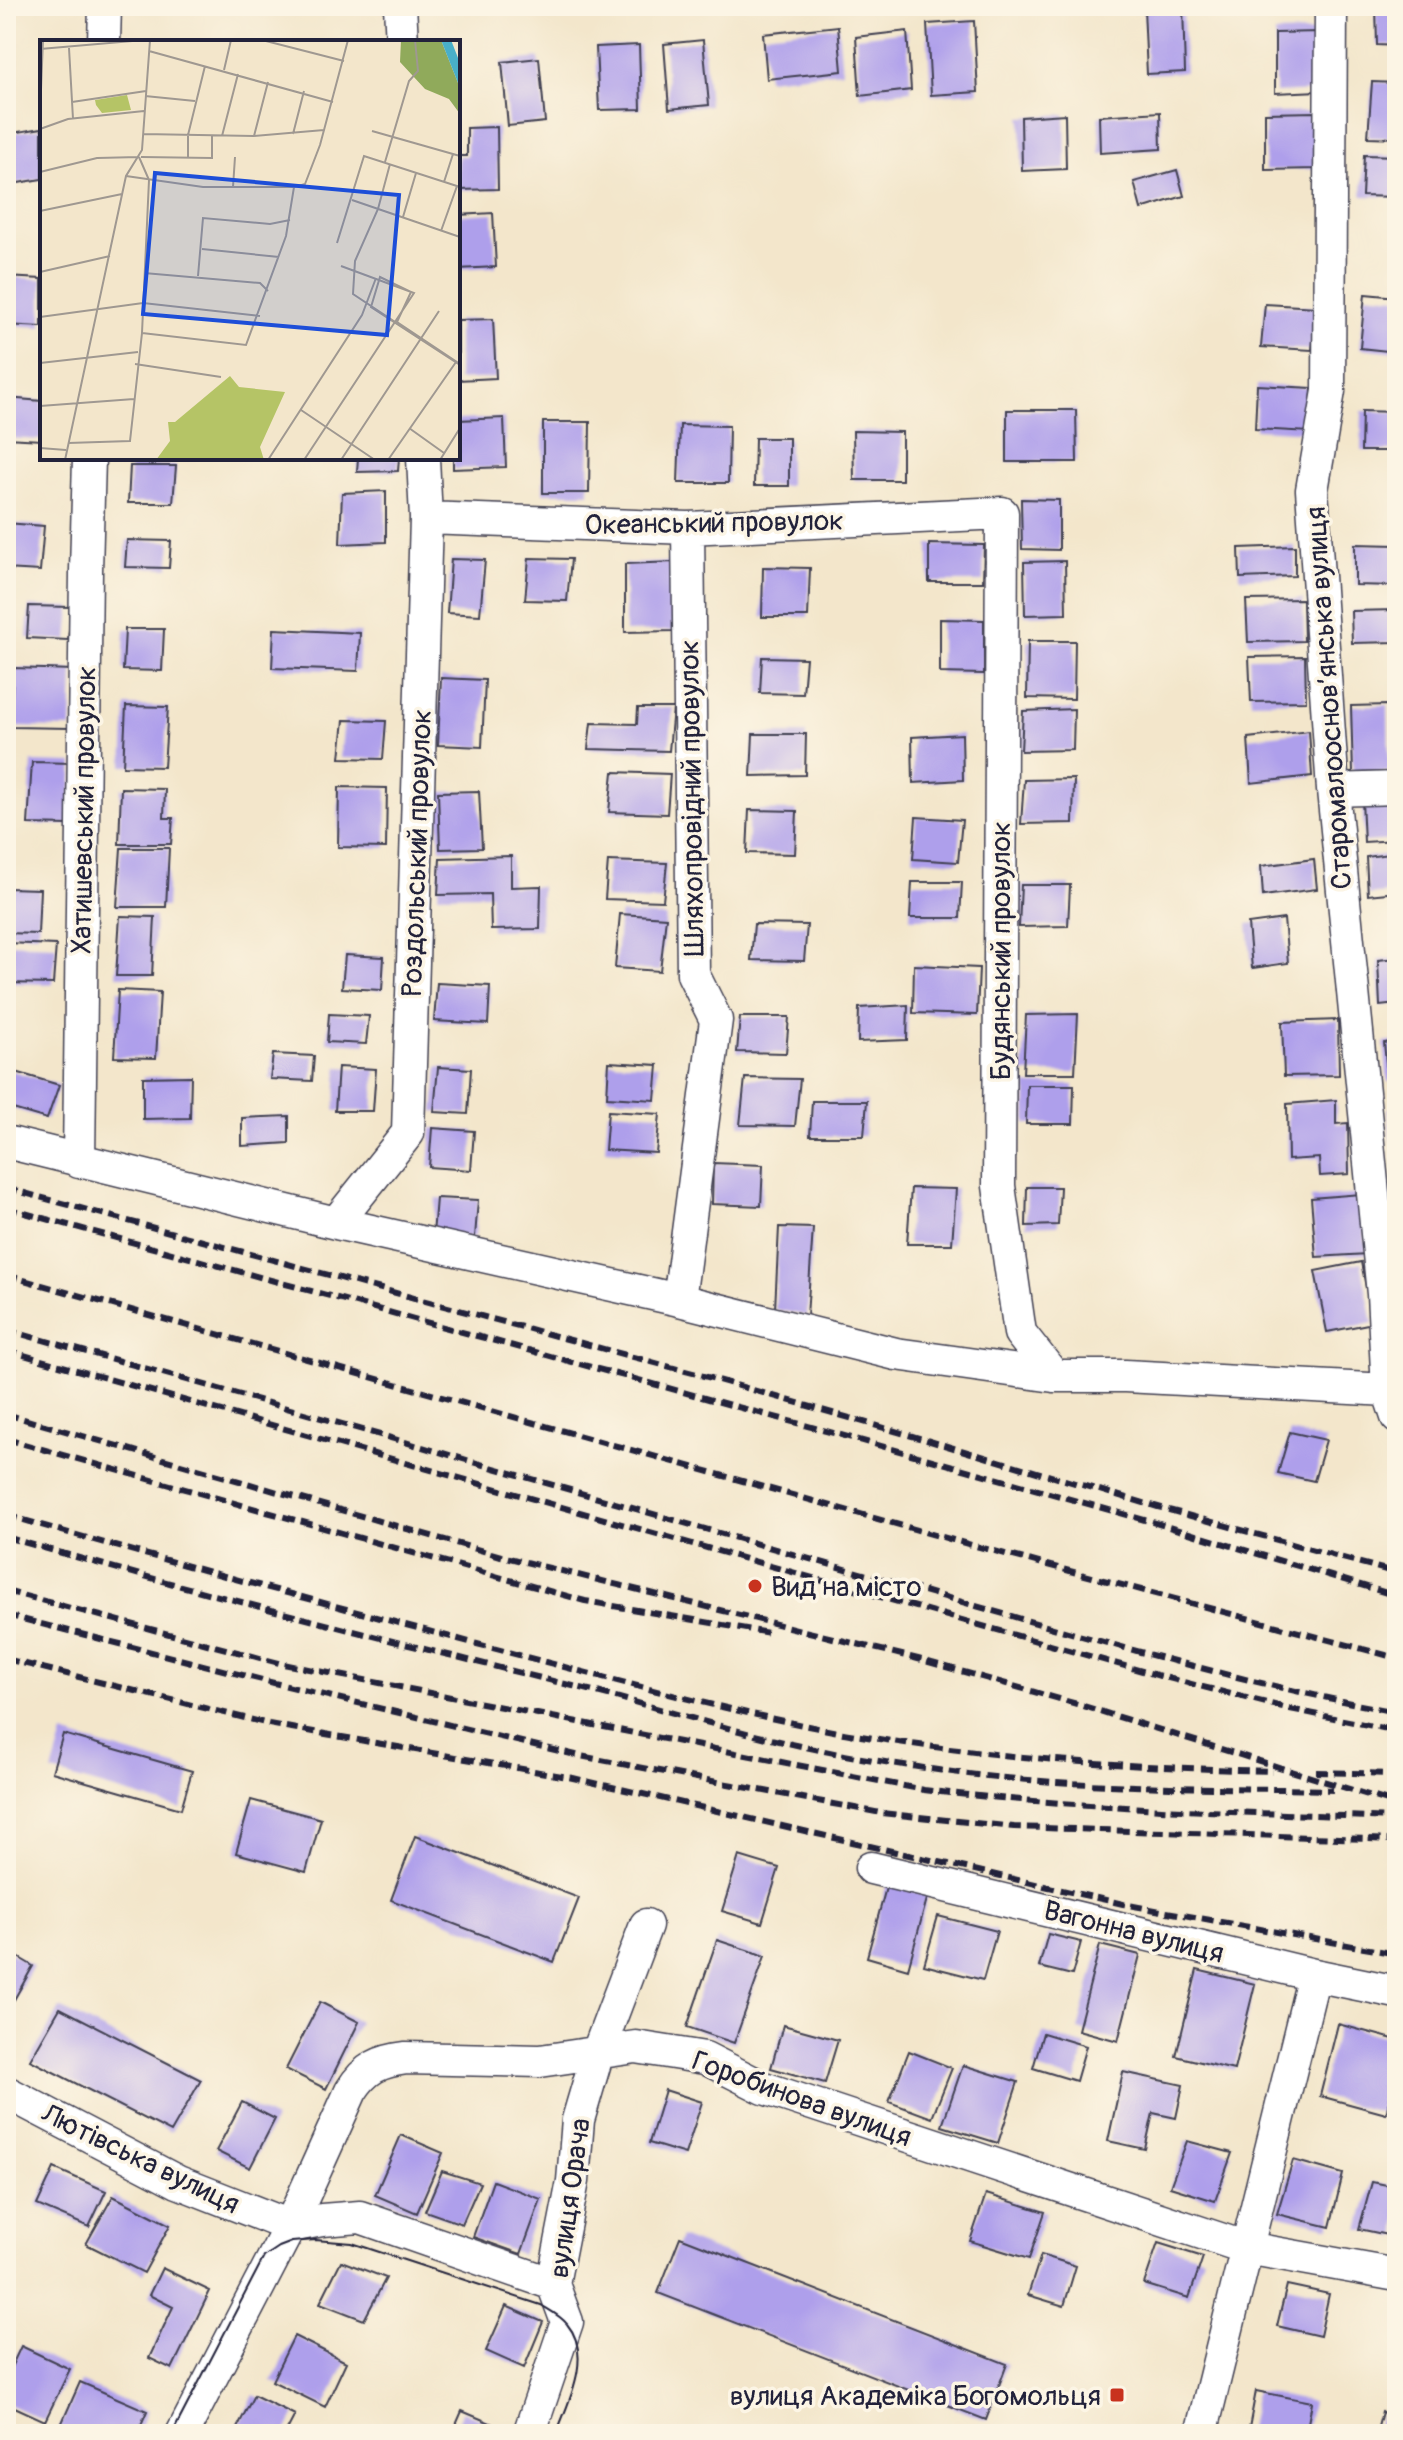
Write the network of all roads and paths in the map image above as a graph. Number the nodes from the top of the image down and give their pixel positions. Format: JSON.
{"nodes":[{"id":1,"x":105,"y":6,"type":"edge"},
{"id":2,"x":400,"y":6,"type":"edge"},
{"id":3,"x":1331,"y":6,"type":"edge"},
{"id":4,"x":104,"y":40,"type":"edge"},
{"id":5,"x":402,"y":40,"type":"edge"},
{"id":6,"x":89,"y":460,"type":"edge"},
{"id":7,"x":423,"y":460,"type":"edge"},
{"id":8,"x":1002,"y":513,"type":"joint"},
{"id":9,"x":426,"y":518,"type":"junction"},
{"id":10,"x":688,"y":528,"type":"junction"},
{"id":11,"x":1397,"y":788,"type":"edge"},
{"id":12,"x":1333,"y":790,"type":"junction"},
{"id":13,"x":6,"y":1142,"type":"edge"},
{"id":14,"x":79,"y":1162,"type":"junction"},
{"id":15,"x":336,"y":1223,"type":"junction"},
{"id":16,"x":679,"y":1300,"type":"junction"},
{"id":17,"x":1054,"y":1376,"type":"junction"},
{"id":18,"x":1392,"y":1403,"type":"edge"},
{"id":19,"x":871,"y":1868,"type":"dead end"},
{"id":20,"x":646,"y":1925,"type":"dead end"},
{"id":21,"x":1314,"y":1975,"type":"junction"},
{"id":22,"x":1397,"y":1992,"type":"edge"},
{"id":23,"x":598,"y":2052,"type":"junction"},
{"id":24,"x":6,"y":2092,"type":"edge"},
{"id":25,"x":290,"y":2226,"type":"junction"},
{"id":26,"x":1247,"y":2248,"type":"junction"},
{"id":27,"x":1397,"y":2275,"type":"edge"},
{"id":28,"x":553,"y":2284,"type":"junction"},
{"id":29,"x":182,"y":2434,"type":"edge"},
{"id":30,"x":529,"y":2434,"type":"edge"},
{"id":31,"x":1201,"y":2434,"type":"edge"}],
"edges":[{"from":1,"to":4,"type":"street"},
{"from":2,"to":5,"type":"street"},
{"from":3,"to":12,"type":"street","name":"Старомалооснов’янська вулиця"},
{"from":6,"to":14,"type":"street","name":"Хатишевський провулок"},
{"from":7,"to":9,"type":"street","name":"Роздольський провулок"},
{"from":8,"to":10,"type":"street","name":"Океанський провулок"},
{"from":8,"to":17,"type":"street","name":"Будянський провулок"},
{"from":9,"to":10,"type":"street","name":"Океанський провулок"},
{"from":9,"to":15,"type":"street","name":"Роздольський провулок"},
{"from":10,"to":16,"type":"street","name":"Шляхопровідний провулок"},
{"from":11,"to":12,"type":"street"},
{"from":12,"to":18,"type":"street","name":"Старомалооснов’янська вулиця"},
{"from":13,"to":14,"type":"street"},
{"from":14,"to":15,"type":"street"},
{"from":15,"to":16,"type":"street"},
{"from":16,"to":17,"type":"street"},
{"from":17,"to":18,"type":"street"},
{"from":19,"to":21,"type":"street","name":"Вагонна вулиця"},
{"from":20,"to":23,"type":"street","name":"вулиця Орача"},
{"from":21,"to":22,"type":"street","name":"Вагонна вулиця"},
{"from":21,"to":26,"type":"street"},
{"from":23,"to":25,"type":"street","name":"Горобинова вулиця"},
{"from":23,"to":26,"type":"street","name":"Горобинова вулиця"},
{"from":23,"to":28,"type":"street","name":"вулиця Орача"},
{"from":24,"to":25,"type":"street","name":"Лютівська вулиця"},
{"from":25,"to":28,"type":"street"},
{"from":25,"to":29,"type":"street","name":"Горобинова вулиця"},
{"from":26,"to":27,"type":"street","name":"Горобинова вулиця"},
{"from":26,"to":31,"type":"street"},
{"from":28,"to":30,"type":"street","name":"вулиця Орача"}]}
